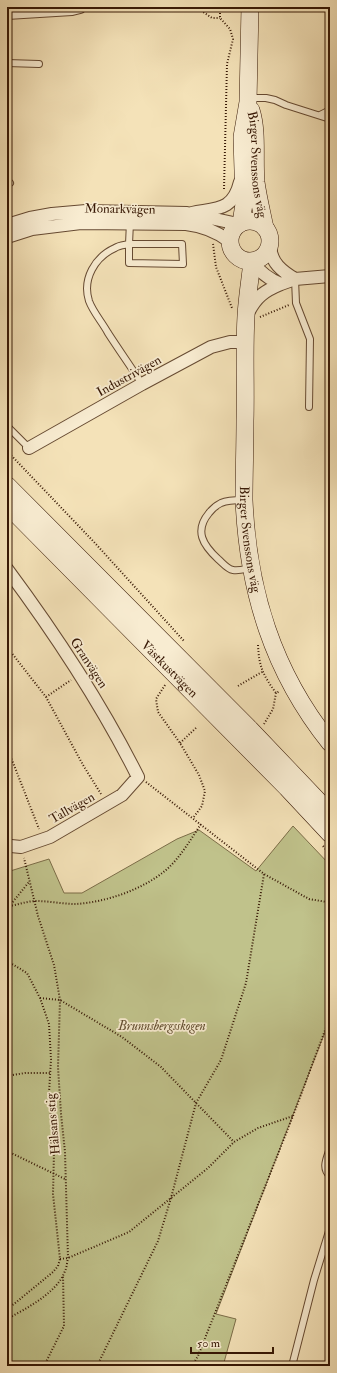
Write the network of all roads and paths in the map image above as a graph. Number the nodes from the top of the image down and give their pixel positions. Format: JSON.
{"nodes":[{"id":1,"x":80,"y":7,"type":"edge"},
{"id":2,"x":196,"y":7,"type":"edge"},
{"id":3,"x":250,"y":7,"type":"edge"},
{"id":4,"x":7,"y":13,"type":"edge"},
{"id":5,"x":220,"y":18,"type":"dead end"},
{"id":6,"x":7,"y":63,"type":"edge"},
{"id":7,"x":39,"y":64,"type":"dead end"},
{"id":8,"x":248,"y":100,"type":"junction"},
{"id":9,"x":330,"y":110,"type":"edge"},
{"id":10,"x":320,"y":116,"type":"junction"},
{"id":11,"x":330,"y":119,"type":"edge"},
{"id":12,"x":243,"y":167,"type":"junction"},
{"id":13,"x":187,"y":213,"type":"junction"},
{"id":14,"x":130,"y":218,"type":"junction"},
{"id":15,"x":240,"y":224,"type":"junction"},
{"id":16,"x":7,"y":225,"type":"edge"},
{"id":17,"x":265,"y":228,"type":"junction"},
{"id":18,"x":7,"y":237,"type":"edge"},
{"id":19,"x":130,"y":244,"type":"junction"},
{"id":20,"x":270,"y":246,"type":"junction"},
{"id":21,"x":232,"y":248,"type":"junction"},
{"id":22,"x":252,"y":262,"type":"junction"},
{"id":23,"x":330,"y":276,"type":"edge"},
{"id":24,"x":295,"y":279,"type":"junction"},
{"id":25,"x":280,"y":284,"type":"junction"},
{"id":26,"x":296,"y":303,"type":"junction"},
{"id":27,"x":246,"y":316,"type":"junction"},
{"id":28,"x":246,"y":342,"type":"junction"},
{"id":29,"x":142,"y":384,"type":"junction"},
{"id":30,"x":309,"y":407,"type":"dead end"},
{"id":31,"x":7,"y":426,"type":"edge"},
{"id":32,"x":30,"y":448,"type":"joint"},
{"id":33,"x":7,"y":451,"type":"edge"},
{"id":34,"x":7,"y":485,"type":"edge"},
{"id":35,"x":244,"y":500,"type":"junction"},
{"id":36,"x":7,"y":505,"type":"edge"},
{"id":37,"x":252,"y":568,"type":"junction"},
{"id":38,"x":7,"y":569,"type":"edge"},
{"id":39,"x":184,"y":641,"type":"dead end"},
{"id":40,"x":7,"y":647,"type":"edge"},
{"id":41,"x":262,"y":672,"type":"dead end"},
{"id":42,"x":79,"y":674,"type":"junction"},
{"id":43,"x":165,"y":685,"type":"dead end"},
{"id":44,"x":238,"y":686,"type":"dead end"},
{"id":45,"x":276,"y":693,"type":"dead end"},
{"id":46,"x":46,"y":697,"type":"junction"},
{"id":47,"x":260,"y":720,"type":"dead end"},
{"id":48,"x":197,"y":727,"type":"dead end"},
{"id":49,"x":330,"y":743,"type":"edge"},
{"id":50,"x":180,"y":744,"type":"junction"},
{"id":51,"x":7,"y":752,"type":"edge"},
{"id":52,"x":138,"y":777,"type":"junction"},
{"id":53,"x":107,"y":804,"type":"junction"},
{"id":54,"x":330,"y":813,"type":"edge"},
{"id":55,"x":193,"y":818,"type":"junction"},
{"id":56,"x":201,"y":824,"type":"junction"},
{"id":57,"x":330,"y":834,"type":"edge"},
{"id":58,"x":43,"y":839,"type":"junction"},
{"id":59,"x":16,"y":846,"type":"joint"},
{"id":60,"x":264,"y":874,"type":"junction"},
{"id":61,"x":30,"y":882,"type":"junction"},
{"id":62,"x":330,"y":900,"type":"edge"},
{"id":63,"x":36,"y":901,"type":"junction"},
{"id":64,"x":9,"y":906,"type":"junction"},
{"id":65,"x":7,"y":909,"type":"edge"},
{"id":66,"x":7,"y":961,"type":"edge"},
{"id":67,"x":40,"y":998,"type":"junction"},
{"id":68,"x":60,"y":1000,"type":"junction"},
{"id":69,"x":330,"y":1017,"type":"edge"},
{"id":70,"x":50,"y":1073,"type":"junction"},
{"id":71,"x":7,"y":1076,"type":"edge"},
{"id":72,"x":196,"y":1103,"type":"junction"},
{"id":73,"x":293,"y":1116,"type":"junction"},
{"id":74,"x":234,"y":1142,"type":"junction"},
{"id":75,"x":330,"y":1148,"type":"edge"},
{"id":76,"x":7,"y":1151,"type":"edge"},
{"id":77,"x":54,"y":1174,"type":"junction"},
{"id":78,"x":330,"y":1176,"type":"edge"},
{"id":79,"x":65,"y":1179,"type":"junction"},
{"id":80,"x":171,"y":1198,"type":"junction"},
{"id":81,"x":330,"y":1228,"type":"edge"},
{"id":82,"x":68,"y":1258,"type":"junction"},
{"id":83,"x":60,"y":1259,"type":"junction"},
{"id":84,"x":63,"y":1275,"type":"junction"},
{"id":85,"x":7,"y":1308,"type":"edge"},
{"id":86,"x":7,"y":1319,"type":"edge"},
{"id":87,"x":44,"y":1366,"type":"edge"},
{"id":88,"x":97,"y":1366,"type":"edge"},
{"id":89,"x":192,"y":1366,"type":"edge"},
{"id":90,"x":292,"y":1366,"type":"edge"}],
"edges":[{"from":1,"to":4,"type":"street"},
{"from":2,"to":5,"type":"path"},
{"from":3,"to":8,"type":"street","name":"Birger Svenssons väg"},
{"from":6,"to":7,"type":"lane"},
{"from":8,"to":10,"type":"lane"},
{"from":8,"to":12,"type":"street","name":"Birger Svenssons väg"},
{"from":8,"to":17,"type":"street","name":"Birger Svenssons väg"},
{"from":9,"to":10,"type":"lane"},
{"from":10,"to":11,"type":"lane"},
{"from":12,"to":13,"type":"street","name":"Monarkvägen"},
{"from":12,"to":15,"type":"street","name":"Birger Svenssons väg"},
{"from":13,"to":14,"type":"street","name":"Monarkvägen"},
{"from":13,"to":15,"type":"street","name":"Monarkvägen"},
{"from":14,"to":16,"type":"street","name":"Monarkvägen"},
{"from":14,"to":18,"type":"street","name":"Monarkvägen"},
{"from":14,"to":19,"type":"lane"},
{"from":14,"to":21,"type":"street","name":"Monarkvägen"},
{"from":15,"to":17,"type":"street","name":"Birger Svenssons väg"},
{"from":15,"to":21,"type":"street","name":"Birger Svenssons väg"},
{"from":17,"to":20,"type":"street","name":"Birger Svenssons väg"},
{"from":19,"to":19,"type":"lane"},
{"from":19,"to":29,"type":"lane"},
{"from":20,"to":22,"type":"street"},
{"from":20,"to":24,"type":"street"},
{"from":21,"to":22,"type":"street"},
{"from":21,"to":27,"type":"street","name":"Birger Svenssons väg"},
{"from":22,"to":25,"type":"street"},
{"from":22,"to":27,"type":"street","name":"Birger Svenssons väg"},
{"from":23,"to":24,"type":"street"},
{"from":24,"to":25,"type":"street"},
{"from":24,"to":26,"type":"lane"},
{"from":25,"to":27,"type":"street"},
{"from":26,"to":27,"type":"path"},
{"from":26,"to":30,"type":"lane"},
{"from":27,"to":28,"type":"street","name":"Birger Svenssons väg"},
{"from":28,"to":29,"type":"street","name":"Industrivägen"},
{"from":28,"to":35,"type":"street","name":"Birger Svenssons väg"},
{"from":29,"to":32,"type":"street","name":"Industrivägen"},
{"from":31,"to":32,"type":"lane"},
{"from":33,"to":39,"type":"path"},
{"from":34,"to":54,"type":"street","name":"Västkustvägen"},
{"from":35,"to":37,"type":"street","name":"Birger Svenssons väg"},
{"from":35,"to":37,"type":"lane"},
{"from":36,"to":57,"type":"street","name":"Västkustvägen"},
{"from":37,"to":49,"type":"street","name":"Birger Svenssons väg"},
{"from":38,"to":42,"type":"street","name":"Granvägen"},
{"from":40,"to":46,"type":"path"},
{"from":41,"to":44,"type":"path"},
{"from":42,"to":46,"type":"path"},
{"from":42,"to":52,"type":"street","name":"Granvägen"},
{"from":43,"to":50,"type":"path"},
{"from":45,"to":47,"type":"path"},
{"from":46,"to":53,"type":"path"},
{"from":48,"to":50,"type":"path"},
{"from":50,"to":55,"type":"path"},
{"from":51,"to":58,"type":"path"},
{"from":52,"to":53,"type":"street","name":"Tallvägen"},
{"from":52,"to":55,"type":"path"},
{"from":53,"to":58,"type":"street","name":"Tallvägen"},
{"from":55,"to":56,"type":"path"},
{"from":56,"to":60,"type":"path"},
{"from":56,"to":63,"type":"path"},
{"from":58,"to":59,"type":"street","name":"Tallvägen"},
{"from":59,"to":61,"type":"path","name":"Hälsans stig"},
{"from":60,"to":62,"type":"path"},
{"from":60,"to":72,"type":"path"},
{"from":61,"to":63,"type":"path","name":"Hälsans stig"},
{"from":61,"to":64,"type":"path"},
{"from":63,"to":64,"type":"path"},
{"from":63,"to":68,"type":"path","name":"Hälsans stig"},
{"from":64,"to":65,"type":"path"},
{"from":66,"to":67,"type":"path"},
{"from":67,"to":68,"type":"path"},
{"from":67,"to":70,"type":"path"},
{"from":68,"to":72,"type":"path"},
{"from":68,"to":79,"type":"path","name":"Hälsans stig"},
{"from":69,"to":73,"type":"path"},
{"from":70,"to":71,"type":"path"},
{"from":70,"to":77,"type":"path"},
{"from":72,"to":74,"type":"path"},
{"from":72,"to":80,"type":"path"},
{"from":73,"to":74,"type":"path"},
{"from":73,"to":89,"type":"path"},
{"from":74,"to":80,"type":"path"},
{"from":75,"to":78,"type":"lane"},
{"from":76,"to":77,"type":"path"},
{"from":77,"to":79,"type":"path"},
{"from":77,"to":83,"type":"path"},
{"from":79,"to":82,"type":"path","name":"Hälsans stig"},
{"from":80,"to":82,"type":"path"},
{"from":80,"to":88,"type":"path"},
{"from":81,"to":90,"type":"lane"},
{"from":82,"to":83,"type":"path"},
{"from":82,"to":84,"type":"path","name":"Hälsans stig"},
{"from":83,"to":85,"type":"path"},
{"from":84,"to":86,"type":"path","name":"Hälsans stig"},
{"from":84,"to":87,"type":"path"}]}
